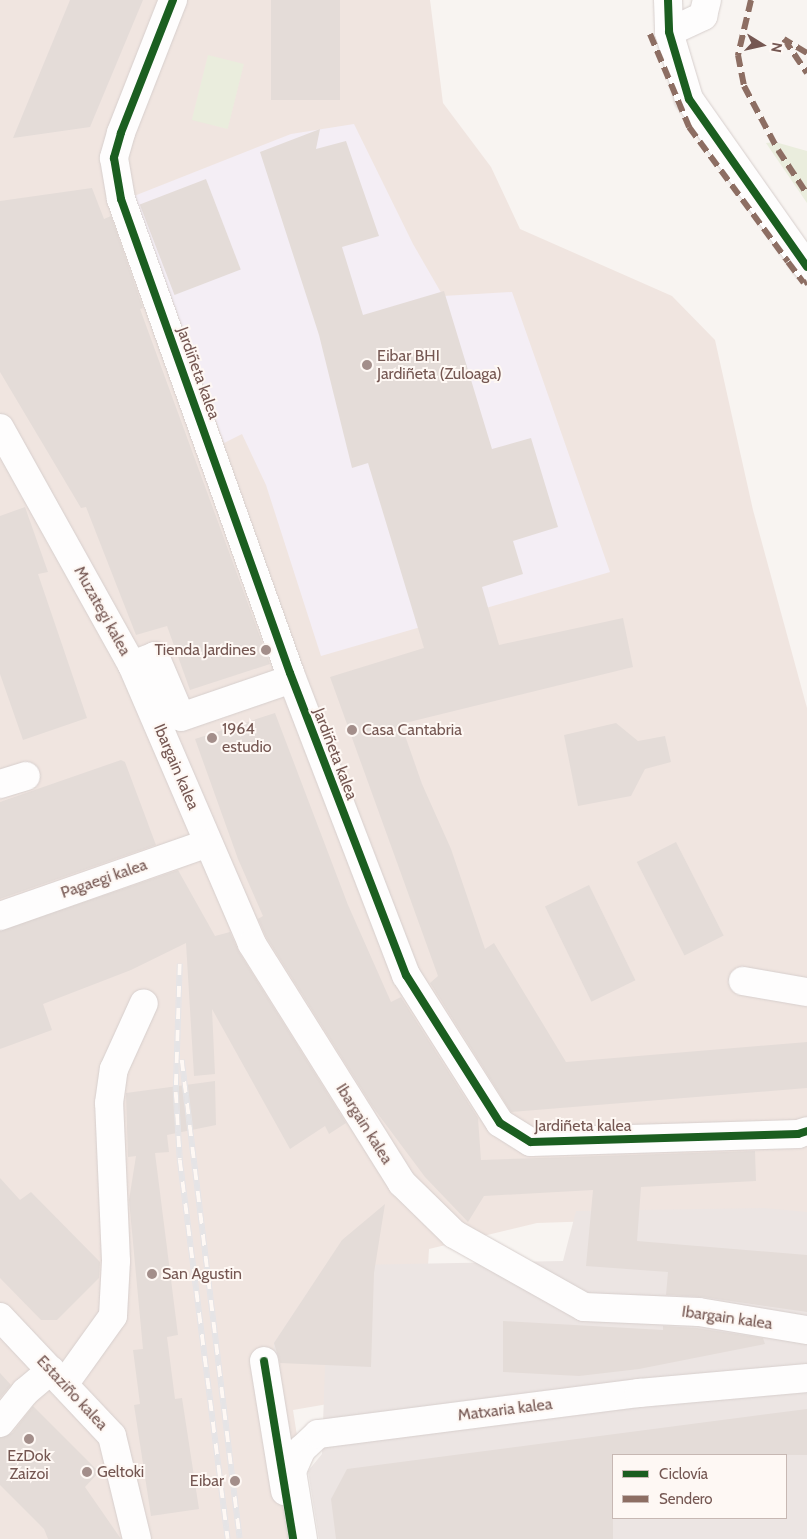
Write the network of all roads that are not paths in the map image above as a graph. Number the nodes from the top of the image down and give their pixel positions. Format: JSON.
{"nodes":[{"id":1,"x":173,"y":0,"type":"edge"},
{"id":2,"x":668,"y":0,"type":"edge"},
{"id":3,"x":707,"y":0,"type":"edge"},
{"id":4,"x":669,"y":32,"type":"junction"},
{"id":5,"x":807,"y":267,"type":"edge"},
{"id":6,"x":0,"y":428,"type":"edge"},
{"id":7,"x":132,"y":665,"type":"junction"},
{"id":8,"x":292,"y":679,"type":"junction"},
{"id":9,"x":26,"y":776,"type":"dead end"},
{"id":10,"x":0,"y":784,"type":"edge"},
{"id":11,"x":208,"y":843,"type":"junction"},
{"id":12,"x":0,"y":916,"type":"edge"},
{"id":13,"x":743,"y":981,"type":"dead end"},
{"id":14,"x":807,"y":992,"type":"edge"},
{"id":15,"x":144,"y":1003,"type":"dead end"},
{"id":16,"x":807,"y":1130,"type":"edge"},
{"id":17,"x":0,"y":1317,"type":"edge"},
{"id":18,"x":807,"y":1330,"type":"edge"},
{"id":19,"x":264,"y":1361,"type":"dead end"},
{"id":20,"x":58,"y":1376,"type":"junction"},
{"id":21,"x":807,"y":1378,"type":"edge"},
{"id":22,"x":0,"y":1423,"type":"edge"},
{"id":23,"x":137,"y":1539,"type":"edge"},
{"id":24,"x":293,"y":1539,"type":"edge"},
{"id":25,"x":303,"y":1539,"type":"edge"}],
"edges":[{"from":1,"to":8,"type":"street","name":"Jardiñeta kalea"},
{"from":2,"to":4,"type":"street"},
{"from":3,"to":4,"type":"street"},
{"from":4,"to":5,"type":"street"},
{"from":6,"to":7,"type":"street","name":"Muzategi kalea"},
{"from":7,"to":8,"type":"street","name":"Muzategi kalea"},
{"from":7,"to":11,"type":"street","name":"Ibargain kalea"},
{"from":8,"to":16,"type":"street","name":"Jardiñeta kalea"},
{"from":9,"to":10,"type":"street"},
{"from":11,"to":12,"type":"street","name":"Pagaegi kalea"},
{"from":11,"to":18,"type":"street","name":"Ibargain kalea"},
{"from":13,"to":14,"type":"street"},
{"from":15,"to":20,"type":"street"},
{"from":17,"to":20,"type":"street","name":"Estaziño kalea"},
{"from":19,"to":24,"type":"street"},
{"from":20,"to":22,"type":"street"},
{"from":20,"to":23,"type":"street","name":"Estaziño kalea"},
{"from":21,"to":25,"type":"street","name":"Matxaria kalea"}]}
